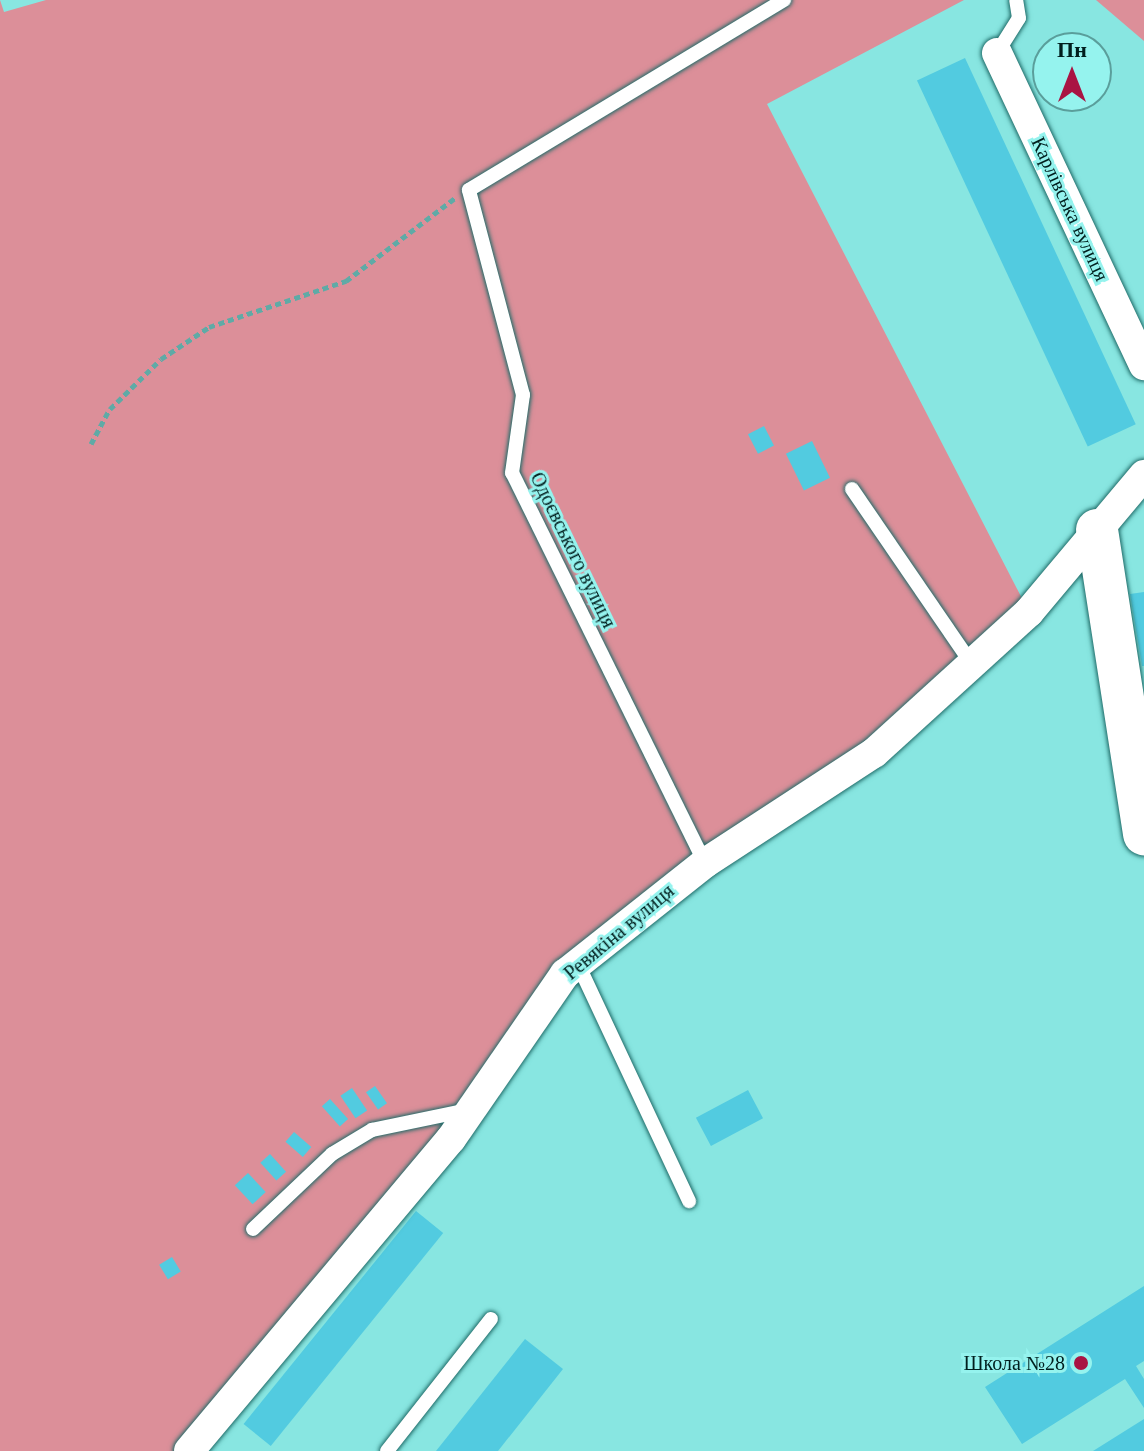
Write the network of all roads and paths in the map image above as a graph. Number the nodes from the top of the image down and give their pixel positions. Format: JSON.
{"nodes":[{"id":1,"x":784,"y":0,"type":"edge"},
{"id":2,"x":1016,"y":0,"type":"edge"},
{"id":3,"x":997,"y":53,"type":"joint"},
{"id":4,"x":469,"y":190,"type":"junction"},
{"id":5,"x":1144,"y":365,"type":"edge"},
{"id":6,"x":91,"y":444,"type":"dead end"},
{"id":7,"x":1144,"y":475,"type":"edge"},
{"id":8,"x":852,"y":489,"type":"dead end"},
{"id":9,"x":1097,"y":530,"type":"junction"},
{"id":10,"x":972,"y":664,"type":"junction"},
{"id":11,"x":1144,"y":834,"type":"edge"},
{"id":12,"x":705,"y":863,"type":"junction"},
{"id":13,"x":578,"y":964,"type":"junction"},
{"id":14,"x":472,"y":1109,"type":"junction"},
{"id":15,"x":689,"y":1201,"type":"dead end"},
{"id":16,"x":253,"y":1229,"type":"dead end"},
{"id":17,"x":491,"y":1319,"type":"dead end"},
{"id":18,"x":198,"y":1448,"type":"edge"},
{"id":19,"x":387,"y":1451,"type":"edge"}],
"edges":[{"from":1,"to":4,"type":"lane"},
{"from":2,"to":3,"type":"lane"},
{"from":3,"to":5,"type":"street","name":"Карлівська вулиця"},
{"from":4,"to":6,"type":"path"},
{"from":4,"to":12,"type":"lane","name":"Одоєвського вулиця"},
{"from":7,"to":9,"type":"street","name":"Ревякіна вулиця"},
{"from":8,"to":10,"type":"lane"},
{"from":9,"to":10,"type":"street","name":"Ревякіна вулиця"},
{"from":9,"to":11,"type":"street"},
{"from":10,"to":12,"type":"street","name":"Ревякіна вулиця"},
{"from":12,"to":13,"type":"street","name":"Ревякіна вулиця"},
{"from":13,"to":14,"type":"street","name":"Ревякіна вулиця"},
{"from":13,"to":15,"type":"lane"},
{"from":14,"to":16,"type":"lane"},
{"from":14,"to":18,"type":"street","name":"Ревякіна вулиця"},
{"from":17,"to":19,"type":"lane"}]}
